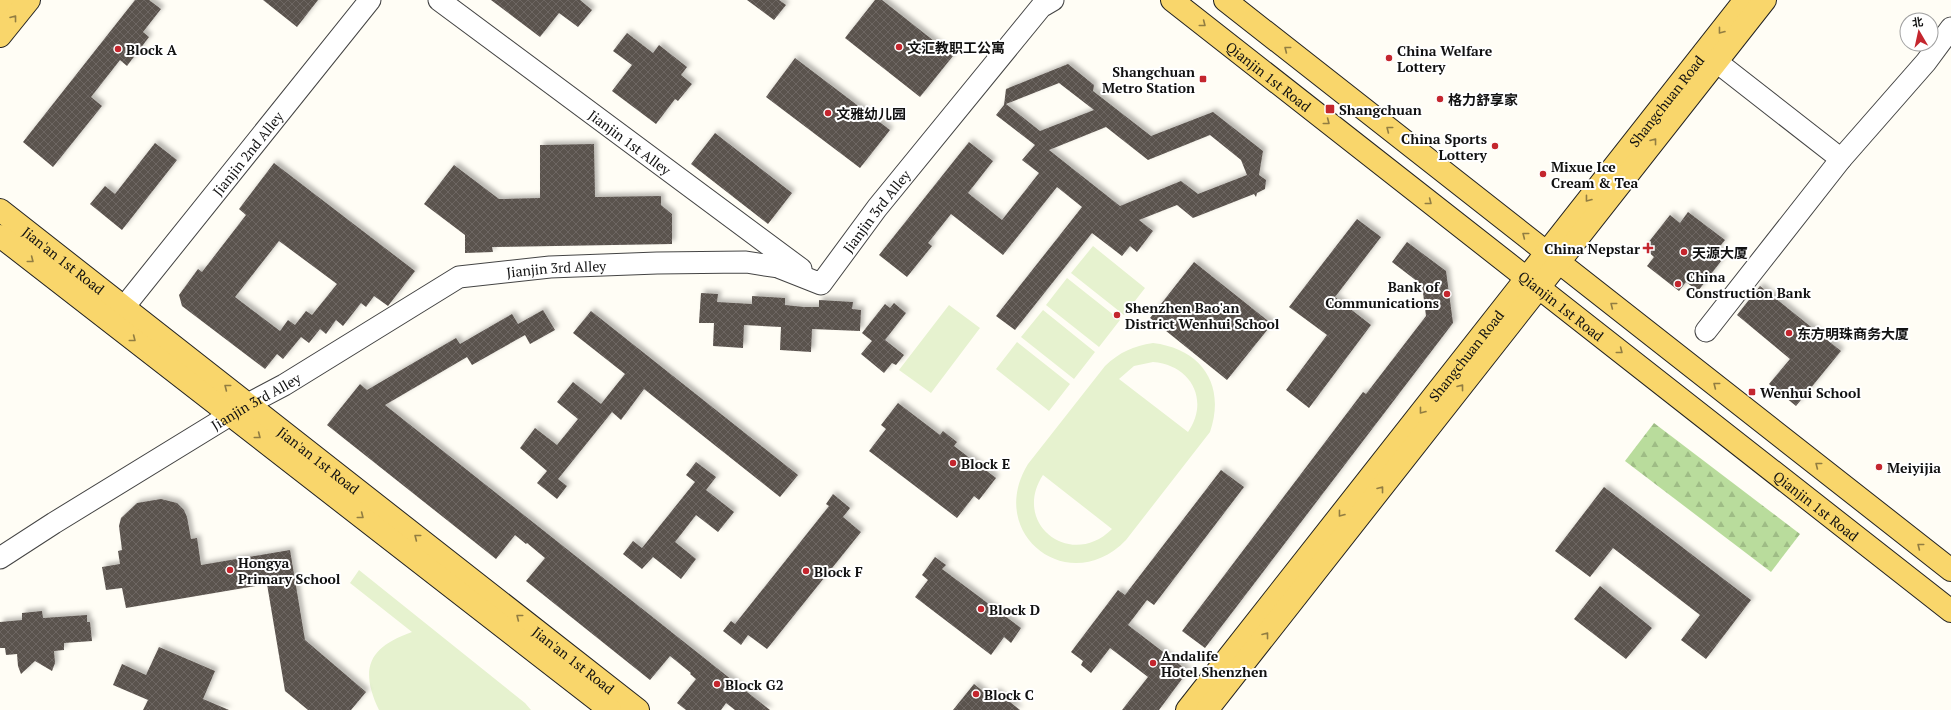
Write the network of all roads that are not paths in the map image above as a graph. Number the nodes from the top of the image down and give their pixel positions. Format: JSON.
{"nodes":[{"id":1,"x":8,"y":0,"type":"edge"},
{"id":2,"x":29,"y":0,"type":"edge"},
{"id":3,"x":370,"y":0,"type":"edge"},
{"id":4,"x":439,"y":0,"type":"edge"},
{"id":5,"x":1053,"y":0,"type":"edge"},
{"id":6,"x":1172,"y":0,"type":"edge"},
{"id":7,"x":1225,"y":0,"type":"edge"},
{"id":8,"x":1745,"y":0,"type":"edge"},
{"id":9,"x":1765,"y":0,"type":"edge"},
{"id":10,"x":0,"y":10,"type":"edge"},
{"id":11,"x":1951,"y":28,"type":"edge"},
{"id":12,"x":0,"y":36,"type":"edge"},
{"id":13,"x":1710,"y":57,"type":"junction"},
{"id":14,"x":1841,"y":159,"type":"junction"},
{"id":15,"x":0,"y":210,"type":"edge"},
{"id":16,"x":0,"y":236,"type":"edge"},
{"id":17,"x":1553,"y":257,"type":"junction"},
{"id":18,"x":1533,"y":283,"type":"junction"},
{"id":19,"x":821,"y":284,"type":"junction"},
{"id":20,"x":124,"y":307,"type":"junction"},
{"id":21,"x":1706,"y":331,"type":"dead end"},
{"id":22,"x":240,"y":410,"type":"junction"},
{"id":23,"x":0,"y":558,"type":"edge"},
{"id":24,"x":1951,"y":570,"type":"edge"},
{"id":25,"x":1951,"y":611,"type":"edge"},
{"id":26,"x":610,"y":710,"type":"edge"},
{"id":27,"x":637,"y":710,"type":"edge"},
{"id":28,"x":1187,"y":710,"type":"edge"},
{"id":29,"x":1207,"y":710,"type":"edge"}],
"edges":[{"from":1,"to":10,"type":"main road"},
{"from":12,"to":2,"type":"main road","one_way":true},
{"from":3,"to":20,"type":"street","name":"Jianjin 2nd Alley"},
{"from":4,"to":19,"type":"street","name":"Jianjin 1st Alley"},
{"from":5,"to":19,"type":"street","name":"Jianjin 3rd Alley"},
{"from":6,"to":18,"type":"main road","name":"Qianjin 1st Road","one_way":true},
{"from":17,"to":7,"type":"main road","one_way":true},
{"from":8,"to":13,"type":"main road","name":"Shangchuan Road","one_way":true},
{"from":9,"to":13,"type":"main road","name":"Shangchuan Road"},
{"from":11,"to":14,"type":"street"},
{"from":13,"to":14,"type":"street"},
{"from":13,"to":17,"type":"main road","name":"Shangchuan Road"},
{"from":14,"to":21,"type":"street"},
{"from":15,"to":20,"type":"main road","name":"Jian'an 1st Road"},
{"from":16,"to":22,"type":"main road","name":"Jian'an 1st Road","one_way":true},
{"from":17,"to":18,"type":"main road","name":"Shangchuan Road"},
{"from":24,"to":17,"type":"main road","one_way":true},
{"from":18,"to":25,"type":"main road","name":"Qianjin 1st Road","one_way":true},
{"from":18,"to":28,"type":"main road","name":"Shangchuan Road","one_way":true},
{"from":29,"to":18,"type":"main road","name":"Shangchuan Road","one_way":true},
{"from":19,"to":22,"type":"street","name":"Jianjin 3rd Alley"},
{"from":22,"to":20,"type":"main road","name":"Jian'an 1st Road","one_way":true},
{"from":22,"to":23,"type":"street","name":"Jianjin 3rd Alley"},
{"from":22,"to":26,"type":"main road","name":"Jian'an 1st Road","one_way":true},
{"from":27,"to":22,"type":"main road","name":"Jian'an 1st Road","one_way":true}]}
